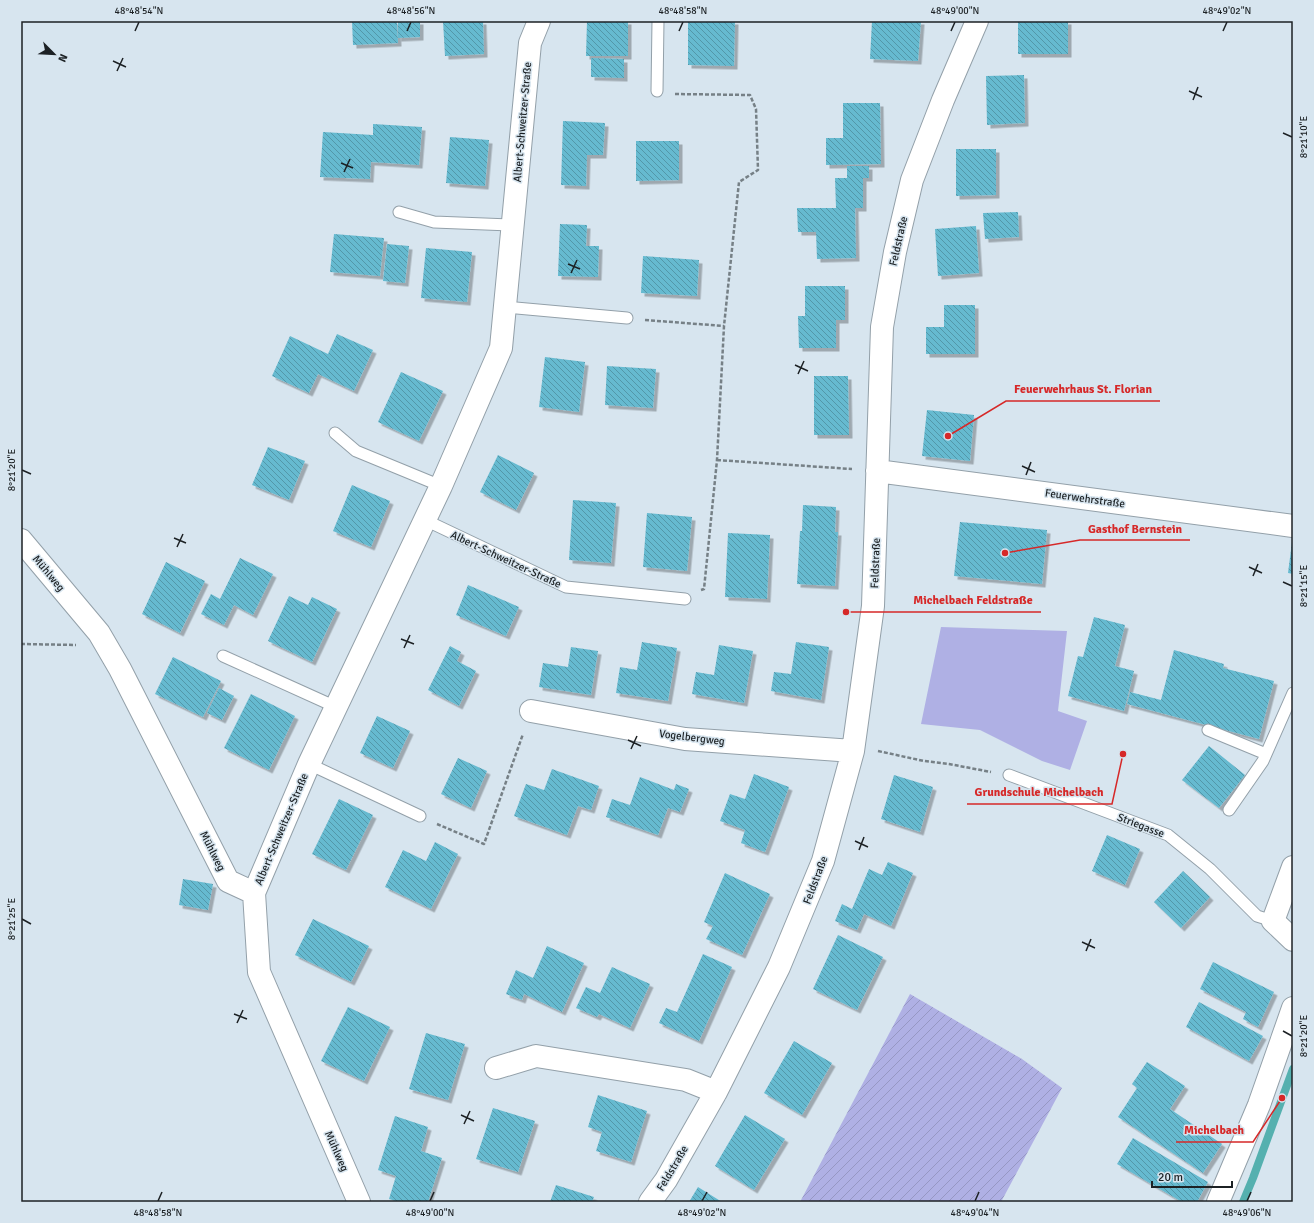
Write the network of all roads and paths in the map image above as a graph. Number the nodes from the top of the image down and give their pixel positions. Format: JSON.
{"nodes":[{"id":1,"x":539,"y":21,"type":"edge"},
{"id":2,"x":658,"y":21,"type":"edge"},
{"id":3,"x":977,"y":21,"type":"edge"},
{"id":4,"x":657,"y":91,"type":"joint"},
{"id":5,"x":399,"y":212,"type":"dead end"},
{"id":6,"x":513,"y":225,"type":"junction"},
{"id":7,"x":504,"y":307,"type":"junction"},
{"id":8,"x":626,"y":318,"type":"joint"},
{"id":9,"x":724,"y":326,"type":"junction"},
{"id":10,"x":335,"y":433,"type":"dead end"},
{"id":11,"x":717,"y":460,"type":"junction"},
{"id":12,"x":877,"y":471,"type":"junction"},
{"id":13,"x":442,"y":486,"type":"junction"},
{"id":14,"x":425,"y":520,"type":"junction"},
{"id":15,"x":1293,"y":526,"type":"edge"},
{"id":16,"x":21,"y":540,"type":"edge"},
{"id":17,"x":685,"y":599,"type":"joint"},
{"id":18,"x":99,"y":633,"type":"junction"},
{"id":19,"x":21,"y":644,"type":"edge"},
{"id":20,"x":223,"y":656,"type":"dead end"},
{"id":21,"x":1293,"y":693,"type":"edge"},
{"id":22,"x":336,"y":707,"type":"junction"},
{"id":23,"x":531,"y":711,"type":"joint"},
{"id":24,"x":1208,"y":730,"type":"dead end"},
{"id":25,"x":853,"y":751,"type":"junction"},
{"id":26,"x":1266,"y":754,"type":"junction"},
{"id":27,"x":902,"y":757,"type":"dead end"},
{"id":28,"x":309,"y":764,"type":"junction"},
{"id":29,"x":1009,"y":775,"type":"joint"},
{"id":30,"x":1229,"y":810,"type":"dead end"},
{"id":31,"x":420,"y":816,"type":"joint"},
{"id":32,"x":1293,"y":867,"type":"edge"},
{"id":33,"x":254,"y":893,"type":"junction"},
{"id":34,"x":1273,"y":921,"type":"junction"},
{"id":35,"x":1293,"y":940,"type":"edge"},
{"id":36,"x":1293,"y":1008,"type":"edge"},
{"id":37,"x":496,"y":1068,"type":"dead end"},
{"id":38,"x":716,"y":1092,"type":"junction"},
{"id":39,"x":359,"y":1202,"type":"edge"},
{"id":40,"x":650,"y":1202,"type":"edge"},
{"id":41,"x":1218,"y":1202,"type":"edge"}],
"edges":[{"from":1,"to":6,"type":"street","name":"Albert-Schweitzer-Straße"},
{"from":2,"to":4,"type":"lane"},
{"from":3,"to":12,"type":"street","name":"Feldstraße"},
{"from":4,"to":9,"type":"path"},
{"from":5,"to":6,"type":"lane"},
{"from":6,"to":7,"type":"street","name":"Albert-Schweitzer-Straße"},
{"from":7,"to":8,"type":"lane"},
{"from":7,"to":13,"type":"street","name":"Albert-Schweitzer-Straße"},
{"from":8,"to":9,"type":"path"},
{"from":9,"to":11,"type":"path"},
{"from":10,"to":13,"type":"lane"},
{"from":11,"to":12,"type":"path"},
{"from":11,"to":17,"type":"path"},
{"from":12,"to":15,"type":"street","name":"Feuerwehrstraße"},
{"from":12,"to":25,"type":"street","name":"Feldstraße"},
{"from":13,"to":14,"type":"street","name":"Albert-Schweitzer-Straße"},
{"from":14,"to":17,"type":"lane","name":"Albert-Schweitzer-Straße"},
{"from":14,"to":22,"type":"street","name":"Albert-Schweitzer-Straße"},
{"from":16,"to":18,"type":"street","name":"Mühlweg"},
{"from":18,"to":19,"type":"path"},
{"from":18,"to":33,"type":"street","name":"Mühlweg"},
{"from":20,"to":22,"type":"lane"},
{"from":21,"to":26,"type":"lane"},
{"from":22,"to":28,"type":"street","name":"Albert-Schweitzer-Straße"},
{"from":23,"to":25,"type":"street","name":"Vogelbergweg"},
{"from":23,"to":31,"type":"path"},
{"from":24,"to":26,"type":"lane"},
{"from":25,"to":38,"type":"street","name":"Feldstraße"},
{"from":26,"to":30,"type":"lane"},
{"from":27,"to":29,"type":"path"},
{"from":28,"to":31,"type":"lane","name":"Albert-Schweitzer-Straße"},
{"from":28,"to":33,"type":"street","name":"Albert-Schweitzer-Straße"},
{"from":29,"to":34,"type":"lane","name":"Striegasse"},
{"from":32,"to":34,"type":"street"},
{"from":33,"to":39,"type":"street","name":"Mühlweg"},
{"from":34,"to":35,"type":"street"},
{"from":36,"to":41,"type":"street"},
{"from":37,"to":38,"type":"street"},
{"from":38,"to":40,"type":"street","name":"Feldstraße"}]}
